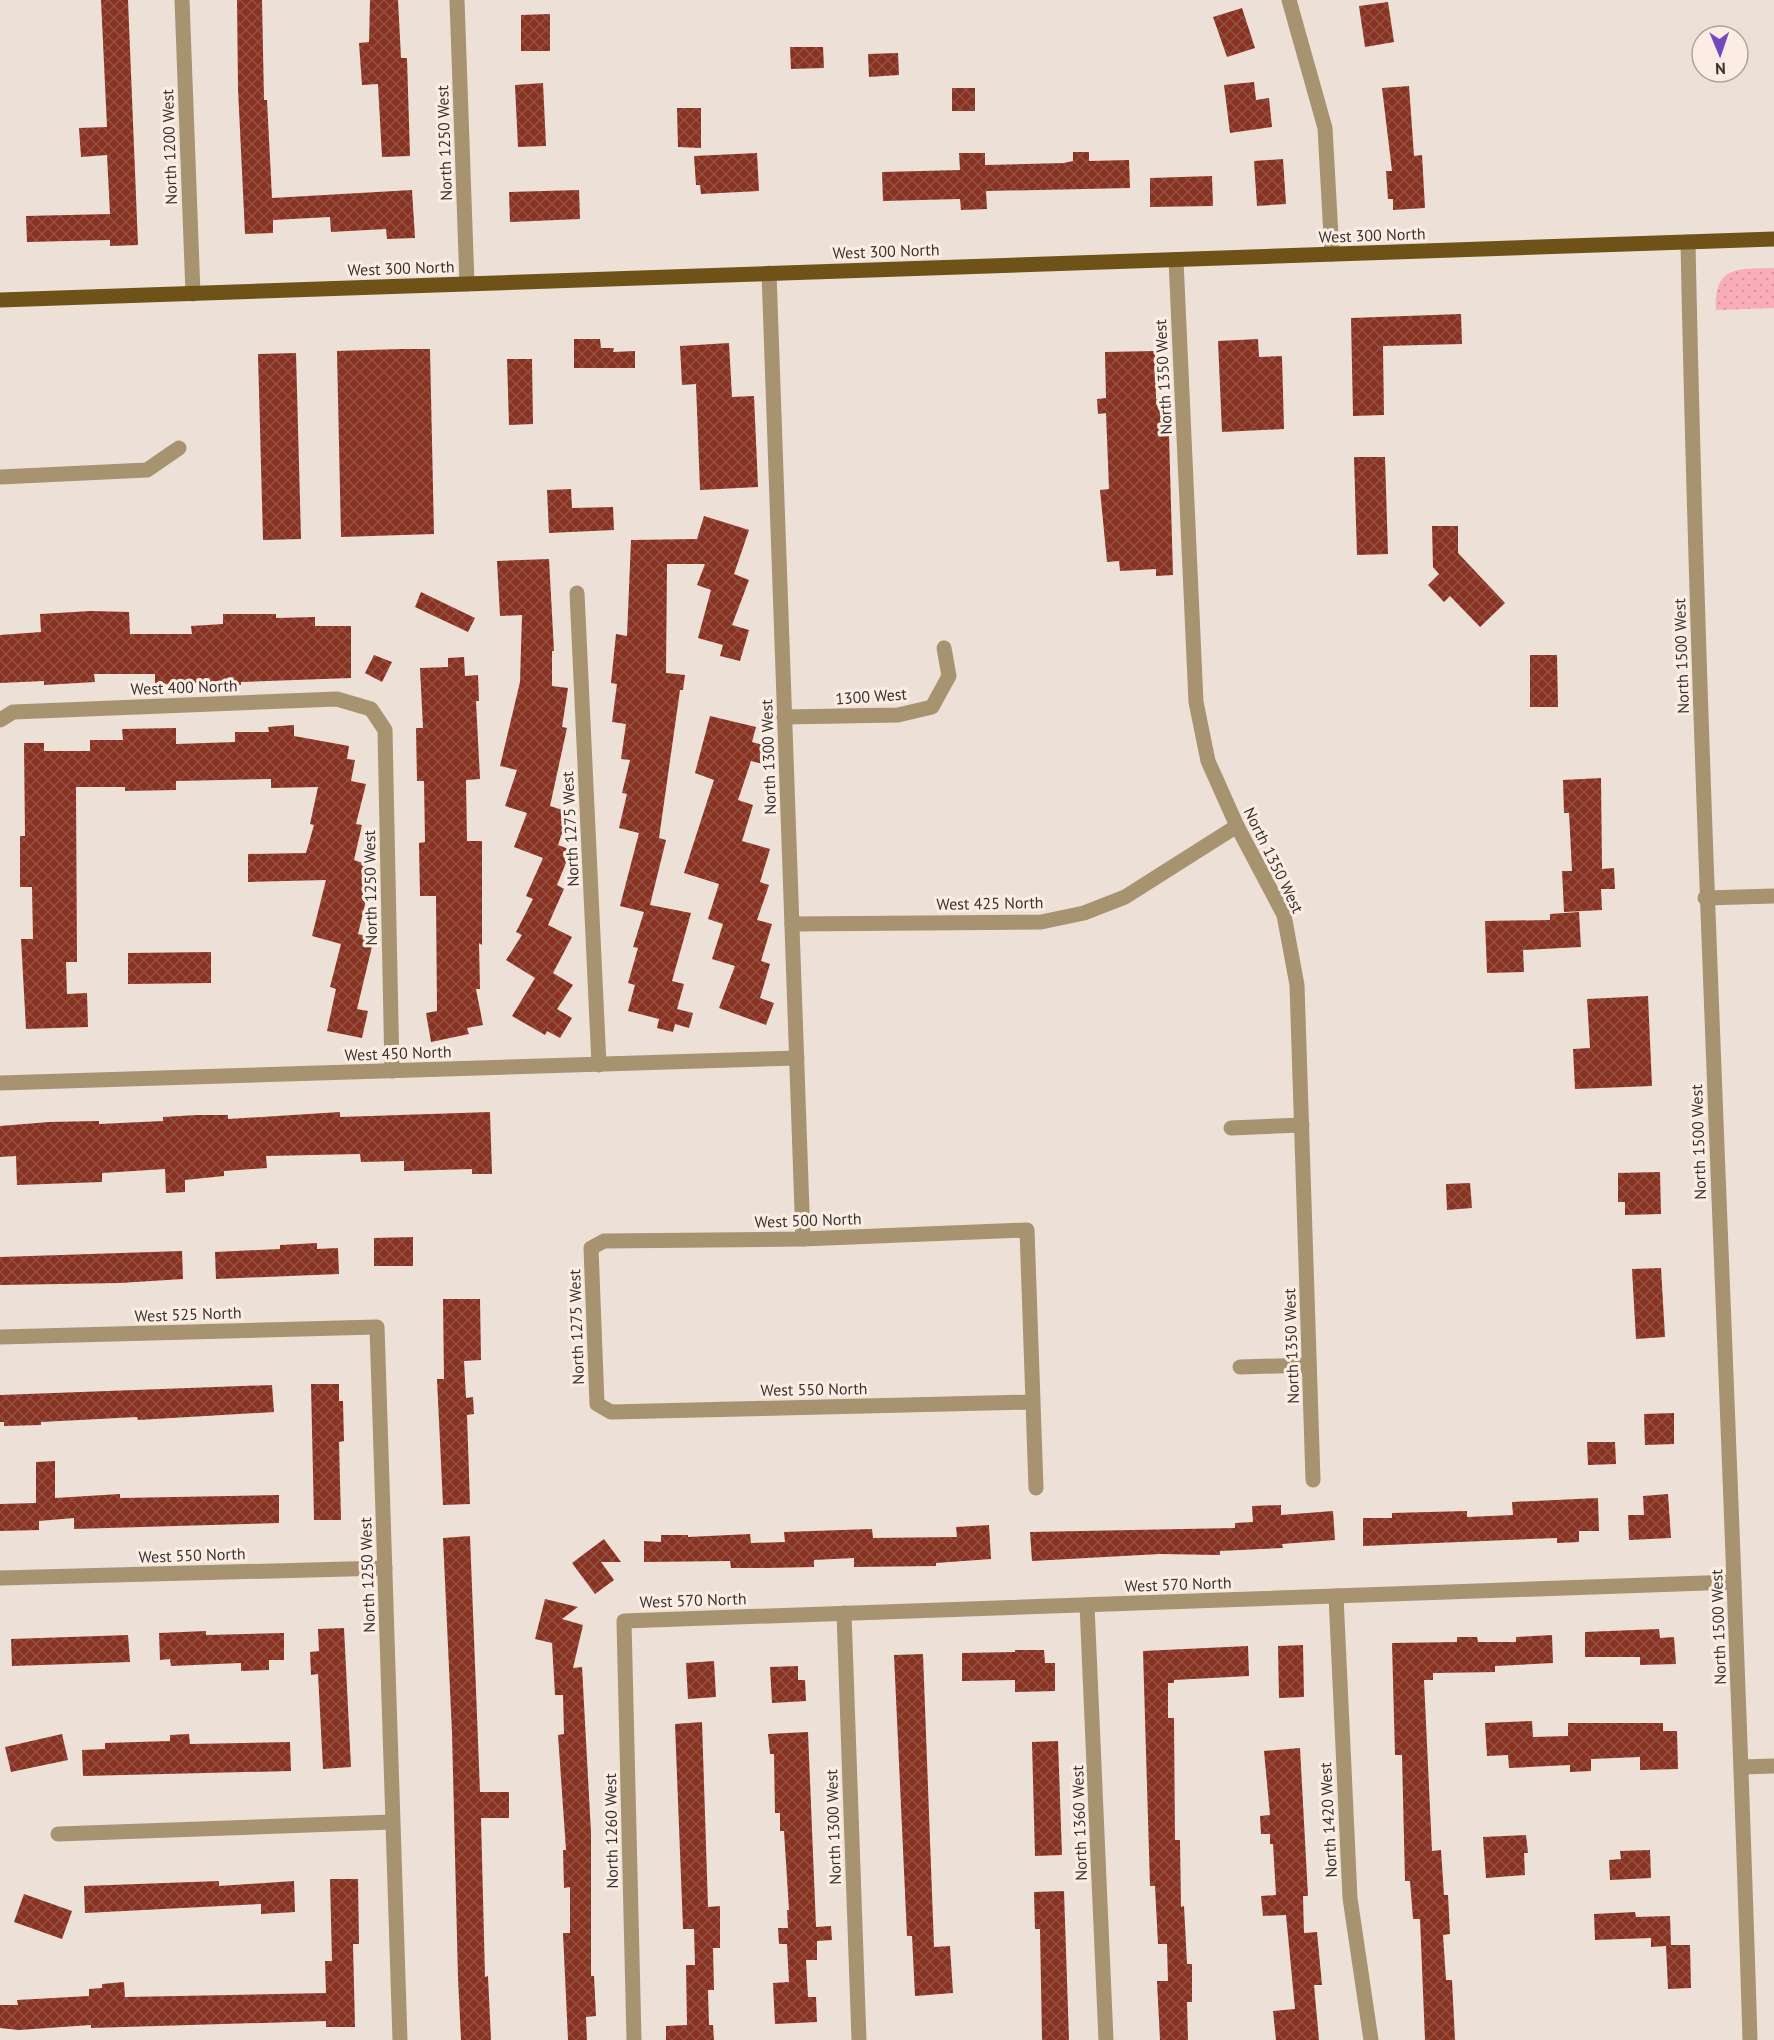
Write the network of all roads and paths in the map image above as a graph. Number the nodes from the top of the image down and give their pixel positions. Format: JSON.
{"nodes":[{"id":1,"x":183,"y":0,"type":"edge"},
{"id":2,"x":457,"y":0,"type":"edge"},
{"id":3,"x":1289,"y":0,"type":"edge"},
{"id":4,"x":1774,"y":239,"type":"edge"},
{"id":5,"x":1688,"y":242,"type":"junction"},
{"id":6,"x":1332,"y":254,"type":"junction"},
{"id":7,"x":1176,"y":260,"type":"junction"},
{"id":8,"x":769,"y":273,"type":"junction"},
{"id":9,"x":467,"y":284,"type":"junction"},
{"id":10,"x":192,"y":294,"type":"junction"},
{"id":11,"x":0,"y":300,"type":"edge"},
{"id":12,"x":178,"y":448,"type":"dead end"},
{"id":13,"x":0,"y":477,"type":"edge"},
{"id":14,"x":577,"y":593,"type":"dead end"},
{"id":15,"x":944,"y":648,"type":"dead end"},
{"id":16,"x":371,"y":709,"type":"joint"},
{"id":17,"x":784,"y":717,"type":"junction"},
{"id":18,"x":0,"y":720,"type":"edge"},
{"id":19,"x":1237,"y":826,"type":"junction"},
{"id":20,"x":1774,"y":896,"type":"edge"},
{"id":21,"x":1705,"y":898,"type":"junction"},
{"id":22,"x":792,"y":924,"type":"junction"},
{"id":23,"x":797,"y":1058,"type":"junction"},
{"id":24,"x":599,"y":1065,"type":"junction"},
{"id":25,"x":392,"y":1071,"type":"junction"},
{"id":26,"x":0,"y":1083,"type":"edge"},
{"id":27,"x":1302,"y":1125,"type":"junction"},
{"id":28,"x":1231,"y":1128,"type":"dead end"},
{"id":29,"x":803,"y":1239,"type":"junction"},
{"id":30,"x":591,"y":1248,"type":"joint"},
{"id":31,"x":377,"y":1326,"type":"joint"},
{"id":32,"x":0,"y":1337,"type":"edge"},
{"id":33,"x":1310,"y":1365,"type":"junction"},
{"id":34,"x":1240,"y":1367,"type":"dead end"},
{"id":35,"x":1033,"y":1402,"type":"junction"},
{"id":36,"x":597,"y":1404,"type":"joint"},
{"id":37,"x":1313,"y":1480,"type":"dead end"},
{"id":38,"x":1036,"y":1488,"type":"dead end"},
{"id":39,"x":385,"y":1568,"type":"junction"},
{"id":40,"x":0,"y":1578,"type":"edge"},
{"id":41,"x":1734,"y":1582,"type":"junction"},
{"id":42,"x":1336,"y":1596,"type":"junction"},
{"id":43,"x":1087,"y":1605,"type":"junction"},
{"id":44,"x":844,"y":1613,"type":"junction"},
{"id":45,"x":624,"y":1621,"type":"joint"},
{"id":46,"x":1774,"y":1766,"type":"edge"},
{"id":47,"x":1742,"y":1767,"type":"junction"},
{"id":48,"x":392,"y":1822,"type":"junction"},
{"id":49,"x":58,"y":1834,"type":"dead end"},
{"id":50,"x":400,"y":2040,"type":"edge"},
{"id":51,"x":634,"y":2040,"type":"edge"},
{"id":52,"x":859,"y":2040,"type":"edge"},
{"id":53,"x":1106,"y":2040,"type":"edge"},
{"id":54,"x":1371,"y":2040,"type":"edge"},
{"id":55,"x":1750,"y":2040,"type":"edge"}],
"edges":[{"from":1,"to":10,"type":"street","name":"North 1200 West"},
{"from":2,"to":9,"type":"street","name":"North 1250 West"},
{"from":3,"to":6,"type":"street"},
{"from":4,"to":5,"type":"main road","name":"West 300 North"},
{"from":5,"to":6,"type":"main road","name":"West 300 North"},
{"from":5,"to":21,"type":"street","name":"North 1500 West"},
{"from":6,"to":7,"type":"main road","name":"West 300 North"},
{"from":7,"to":8,"type":"main road","name":"West 300 North"},
{"from":7,"to":19,"type":"street","name":"North 1350 West"},
{"from":8,"to":9,"type":"main road","name":"West 300 North"},
{"from":8,"to":17,"type":"street","name":"North 1300 West"},
{"from":9,"to":10,"type":"main road","name":"West 300 North"},
{"from":10,"to":11,"type":"main road","name":"West 300 North"},
{"from":12,"to":13,"type":"street"},
{"from":14,"to":24,"type":"street","name":"North 1275 West"},
{"from":15,"to":17,"type":"street","name":"1300 West"},
{"from":16,"to":18,"type":"street","name":"West 400 North"},
{"from":16,"to":25,"type":"street","name":"North 1250 West"},
{"from":17,"to":22,"type":"street","name":"North 1300 West"},
{"from":19,"to":22,"type":"street","name":"West 425 North"},
{"from":19,"to":27,"type":"street","name":"North 1350 West"},
{"from":20,"to":21,"type":"street"},
{"from":21,"to":41,"type":"street","name":"North 1500 West"},
{"from":22,"to":23,"type":"street","name":"North 1300 West"},
{"from":23,"to":24,"type":"street","name":"West 450 North"},
{"from":23,"to":29,"type":"street","name":"North 1300 West"},
{"from":24,"to":25,"type":"street","name":"West 450 North"},
{"from":25,"to":26,"type":"street","name":"West 450 North"},
{"from":27,"to":28,"type":"street"},
{"from":27,"to":33,"type":"street","name":"North 1350 West"},
{"from":29,"to":30,"type":"street","name":"West 500 North"},
{"from":29,"to":35,"type":"street","name":"West 500 North"},
{"from":30,"to":36,"type":"street","name":"North 1275 West"},
{"from":31,"to":32,"type":"street","name":"West 525 North"},
{"from":31,"to":39,"type":"street","name":"North 1250 West"},
{"from":33,"to":34,"type":"street"},
{"from":33,"to":37,"type":"street","name":"North 1350 West"},
{"from":35,"to":36,"type":"street","name":"West 550 North"},
{"from":35,"to":38,"type":"street"},
{"from":39,"to":40,"type":"street","name":"West 550 North"},
{"from":39,"to":48,"type":"street","name":"North 1250 West"},
{"from":41,"to":42,"type":"street","name":"West 570 North"},
{"from":41,"to":47,"type":"street","name":"North 1500 West"},
{"from":42,"to":43,"type":"street","name":"West 570 North"},
{"from":42,"to":54,"type":"street","name":"North 1420 West"},
{"from":43,"to":44,"type":"street","name":"West 570 North"},
{"from":43,"to":53,"type":"street","name":"North 1360 West"},
{"from":44,"to":45,"type":"street","name":"West 570 North"},
{"from":44,"to":52,"type":"street","name":"North 1300 West"},
{"from":45,"to":51,"type":"street","name":"North 1260 West"},
{"from":46,"to":47,"type":"street"},
{"from":47,"to":55,"type":"street","name":"North 1500 West"},
{"from":48,"to":49,"type":"street"},
{"from":48,"to":50,"type":"street","name":"North 1250 West"}]}
